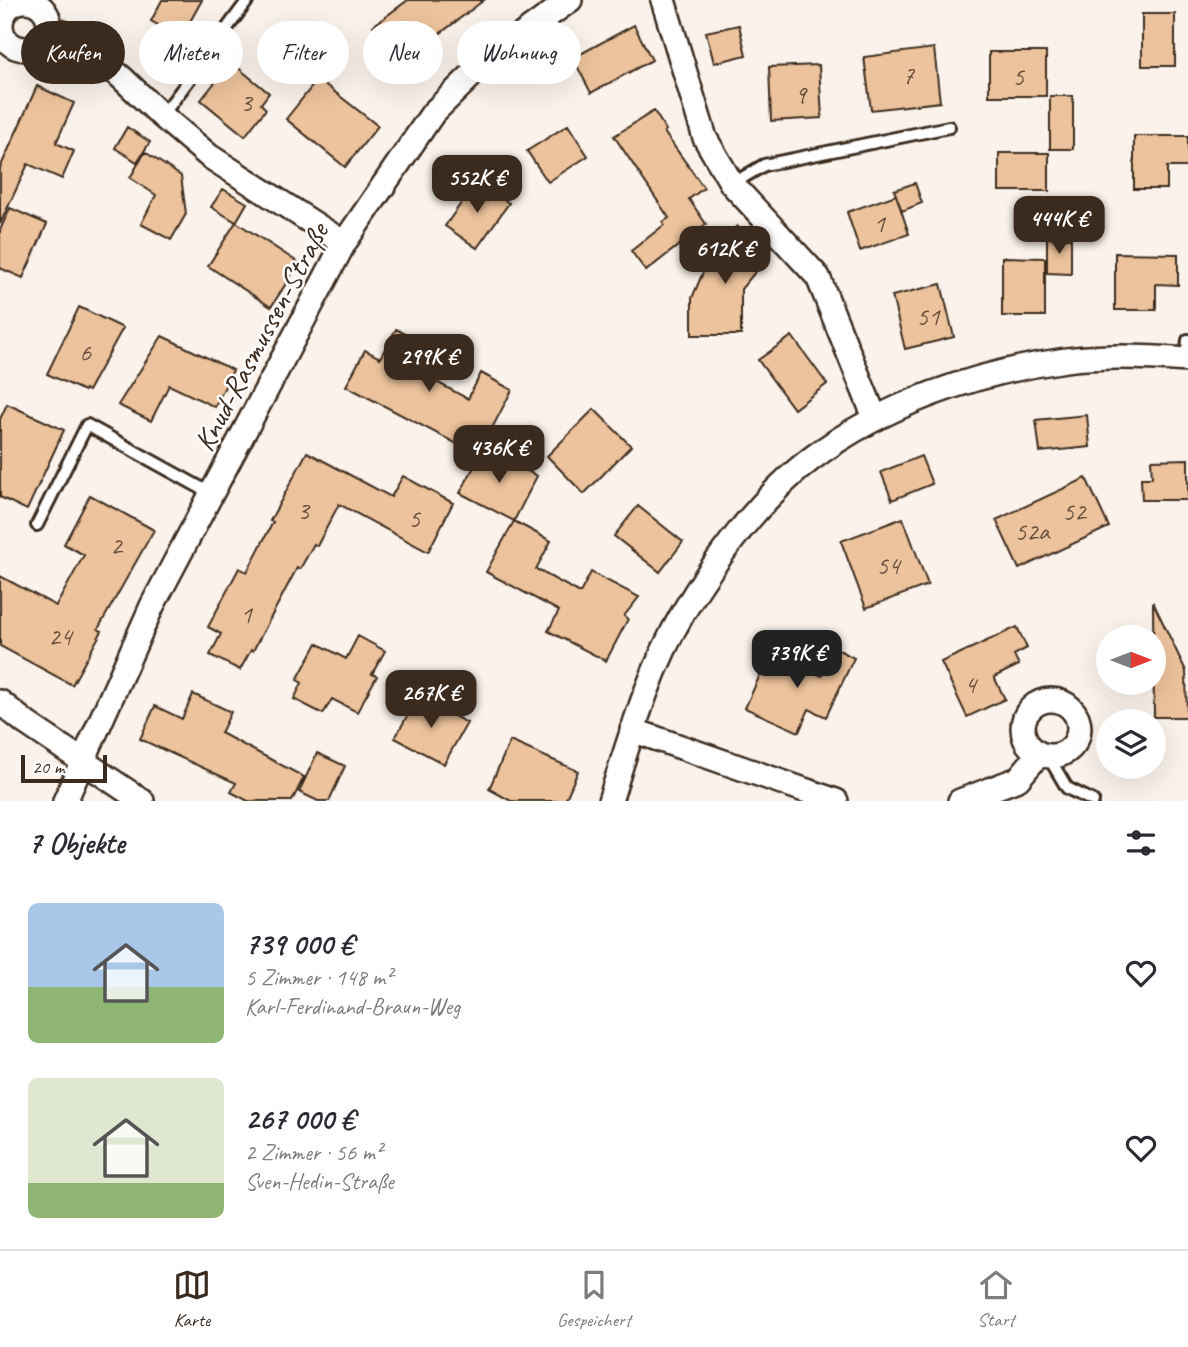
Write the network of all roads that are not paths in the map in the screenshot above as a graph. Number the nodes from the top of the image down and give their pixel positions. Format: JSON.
{"nodes":[{"id":1,"x":248,"y":0,"type":"edge"},
{"id":2,"x":663,"y":0,"type":"edge"},
{"id":3,"x":559,"y":3,"type":"edge"},
{"id":4,"x":47,"y":21,"type":"edge"},
{"id":5,"x":1,"y":34,"type":"edge"},
{"id":6,"x":21,"y":48,"type":"edge"},
{"id":7,"x":125,"y":81,"type":"edge"},
{"id":8,"x":162,"y":116,"type":"junction"},
{"id":9,"x":949,"y":127,"type":"dead end"},
{"id":10,"x":733,"y":184,"type":"junction"},
{"id":11,"x":344,"y":243,"type":"junction"},
{"id":12,"x":1187,"y":354,"type":"edge"},
{"id":13,"x":876,"y":418,"type":"junction"},
{"id":14,"x":212,"y":494,"type":"junction"},
{"id":15,"x":37,"y":525,"type":"dead end"},
{"id":16,"x":0,"y":702,"type":"edge"},
{"id":17,"x":632,"y":730,"type":"junction"},
{"id":18,"x":1044,"y":755,"type":"joint"},
{"id":19,"x":82,"y":760,"type":"junction"},
{"id":20,"x":65,"y":801,"type":"edge"},
{"id":21,"x":142,"y":801,"type":"edge"},
{"id":22,"x":610,"y":801,"type":"edge"},
{"id":23,"x":836,"y":801,"type":"edge"},
{"id":24,"x":961,"y":801,"type":"edge"},
{"id":25,"x":1093,"y":801,"type":"edge"}],
"edges":[{"from":1,"to":8,"type":"lane"},
{"from":2,"to":10,"type":"street"},
{"from":3,"to":11,"type":"street","name":"Knud-Rasmussen-Straße"},
{"from":4,"to":5,"type":"street"},
{"from":5,"to":6,"type":"street"},
{"from":7,"to":8,"type":"street"},
{"from":8,"to":11,"type":"street"},
{"from":9,"to":10,"type":"lane"},
{"from":10,"to":13,"type":"street"},
{"from":11,"to":14,"type":"street","name":"Knud-Rasmussen-Straße"},
{"from":12,"to":13,"type":"street"},
{"from":13,"to":17,"type":"street"},
{"from":14,"to":15,"type":"lane"},
{"from":14,"to":19,"type":"street","name":"Knud-Rasmussen-Straße"},
{"from":16,"to":19,"type":"street"},
{"from":17,"to":22,"type":"street"},
{"from":17,"to":23,"type":"street"},
{"from":18,"to":24,"type":"street"},
{"from":18,"to":25,"type":"lane"},
{"from":19,"to":20,"type":"street","name":"Knud-Rasmussen-Straße"},
{"from":19,"to":21,"type":"street"}]}
